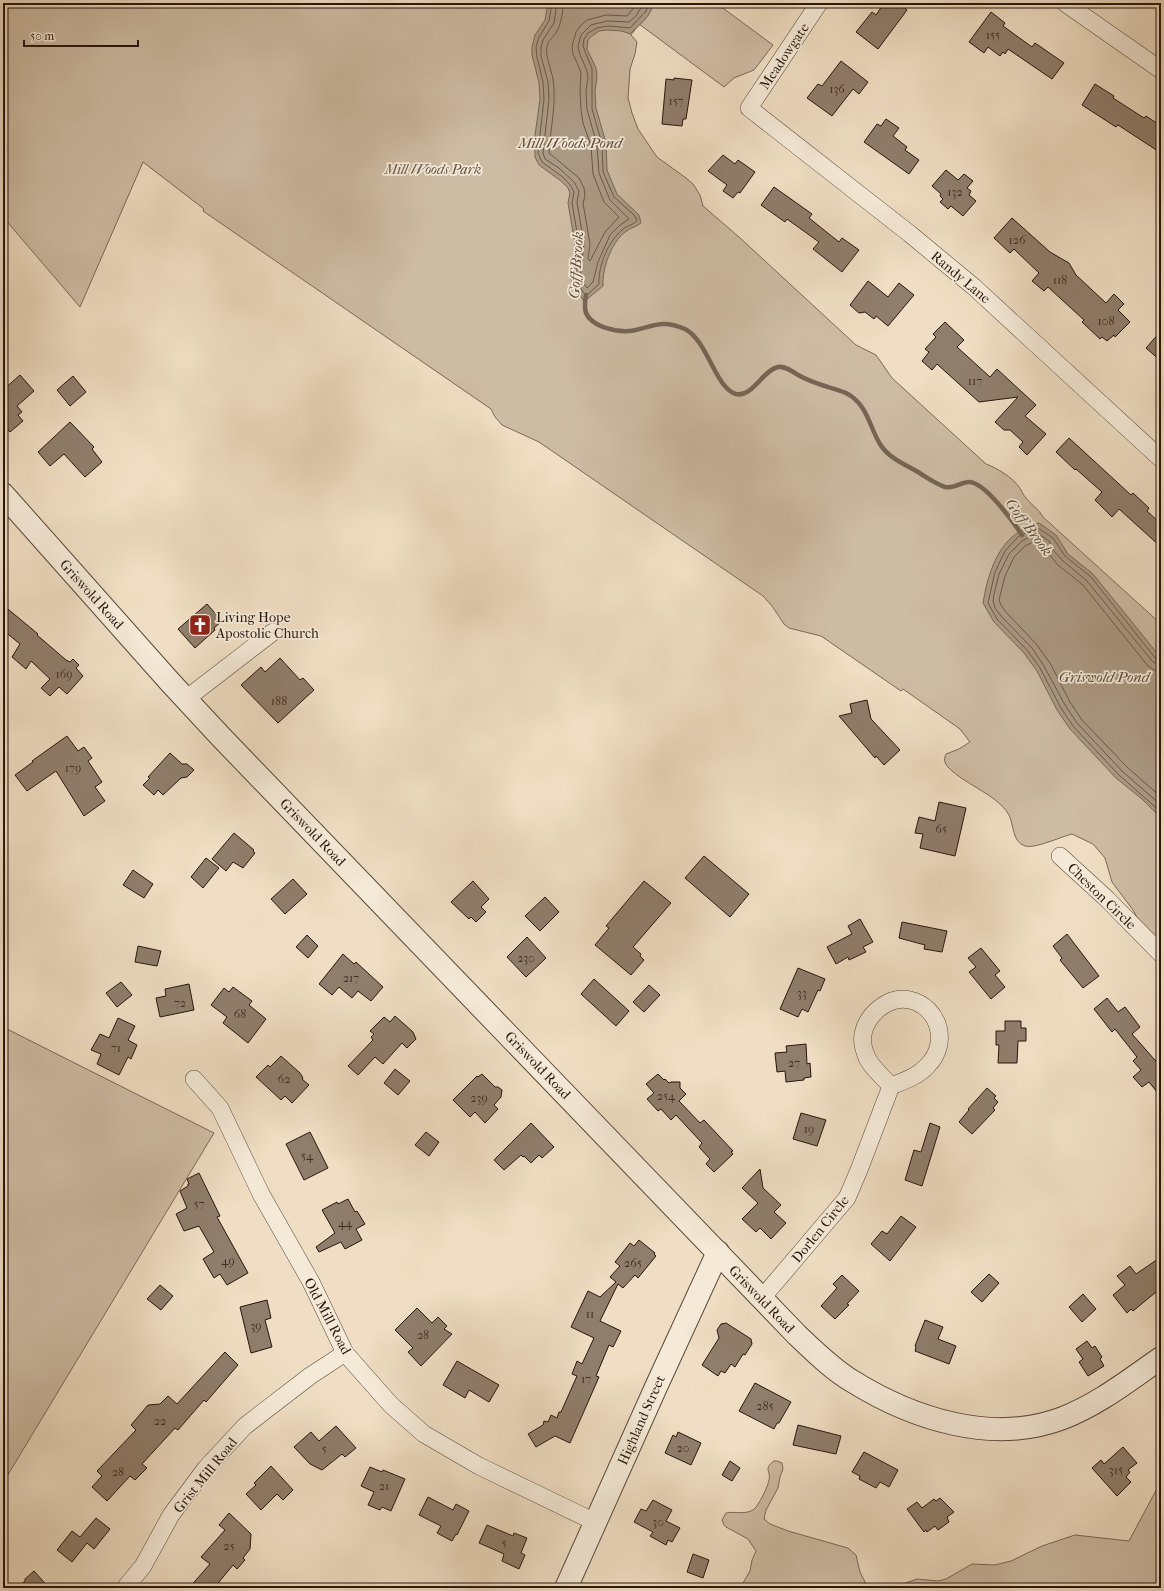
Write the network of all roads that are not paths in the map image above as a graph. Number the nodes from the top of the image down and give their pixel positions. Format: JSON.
{"nodes":[{"id":1,"x":820,"y":3,"type":"edge"},
{"id":2,"x":1065,"y":3,"type":"edge"},
{"id":3,"x":1161,"y":70,"type":"edge"},
{"id":4,"x":749,"y":108,"type":"joint"},
{"id":5,"x":1161,"y":459,"type":"edge"},
{"id":6,"x":3,"y":494,"type":"edge"},
{"id":7,"x":273,"y":632,"type":"dead end"},
{"id":8,"x":186,"y":699,"type":"junction"},
{"id":9,"x":1060,"y":856,"type":"dead end"},
{"id":10,"x":1161,"y":954,"type":"edge"},
{"id":11,"x":194,"y":1079,"type":"dead end"},
{"id":12,"x":891,"y":1086,"type":"junction"},
{"id":13,"x":718,"y":1252,"type":"junction"},
{"id":14,"x":762,"y":1298,"type":"junction"},
{"id":15,"x":345,"y":1353,"type":"junction"},
{"id":16,"x":1161,"y":1358,"type":"edge"},
{"id":17,"x":595,"y":1522,"type":"junction"},
{"id":18,"x":125,"y":1588,"type":"edge"},
{"id":19,"x":566,"y":1588,"type":"edge"}],
"edges":[{"from":1,"to":4,"type":"street","name":"Meadowgate"},
{"from":2,"to":3,"type":"street"},
{"from":4,"to":5,"type":"street","name":"Randy Lane"},
{"from":6,"to":8,"type":"street","name":"Griswold Road"},
{"from":7,"to":8,"type":"street"},
{"from":8,"to":13,"type":"street","name":"Griswold Road"},
{"from":9,"to":10,"type":"street","name":"Cheston Circle"},
{"from":11,"to":15,"type":"street","name":"Old Mill Road"},
{"from":12,"to":12,"type":"street"},
{"from":12,"to":14,"type":"street","name":"Dorlen Circle"},
{"from":13,"to":14,"type":"street","name":"Griswold Road"},
{"from":13,"to":17,"type":"street","name":"Highland Street"},
{"from":14,"to":16,"type":"street","name":"Griswold Road"},
{"from":15,"to":17,"type":"street","name":"Old Mill Road"},
{"from":15,"to":18,"type":"street","name":"Grist Mill Road"},
{"from":17,"to":19,"type":"street","name":"Highland Street"}]}
